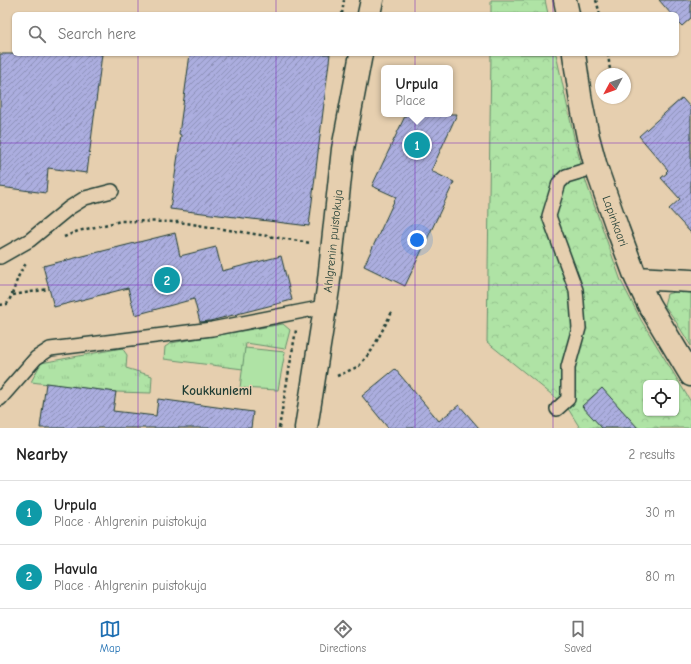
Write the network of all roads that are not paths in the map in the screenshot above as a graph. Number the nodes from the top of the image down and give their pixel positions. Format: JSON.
{"nodes":[{"id":1,"x":372,"y":0,"type":"edge"},
{"id":2,"x":565,"y":0,"type":"edge"},
{"id":3,"x":369,"y":12,"type":"edge"},
{"id":4,"x":568,"y":12,"type":"edge"},
{"id":5,"x":362,"y":56,"type":"edge"},
{"id":6,"x":574,"y":56,"type":"edge"},
{"id":7,"x":596,"y":167,"type":"junction"},
{"id":8,"x":112,"y":191,"type":"dead end"},
{"id":9,"x":0,"y":257,"type":"edge"},
{"id":10,"x":636,"y":278,"type":"junction"},
{"id":11,"x":691,"y":281,"type":"edge"},
{"id":12,"x":324,"y":307,"type":"junction"},
{"id":13,"x":691,"y":375,"type":"edge"},
{"id":14,"x":0,"y":399,"type":"edge"},
{"id":15,"x":557,"y":409,"type":"dead end"},
{"id":16,"x":306,"y":428,"type":"edge"}],
"edges":[{"from":1,"to":3,"type":"street"},
{"from":2,"to":4,"type":"street"},
{"from":5,"to":12,"type":"street","name":"Ahlgrenin puistokuja"},
{"from":6,"to":7,"type":"street","name":"Lapinkaari"},
{"from":7,"to":10,"type":"street","name":"Lapinkaari"},
{"from":7,"to":15,"type":"lane"},
{"from":8,"to":9,"type":"lane"},
{"from":10,"to":11,"type":"street"},
{"from":10,"to":13,"type":"street","name":"Lapinkaari"},
{"from":12,"to":14,"type":"lane"},
{"from":12,"to":16,"type":"street","name":"Ahlgrenin puistokuja"}]}
